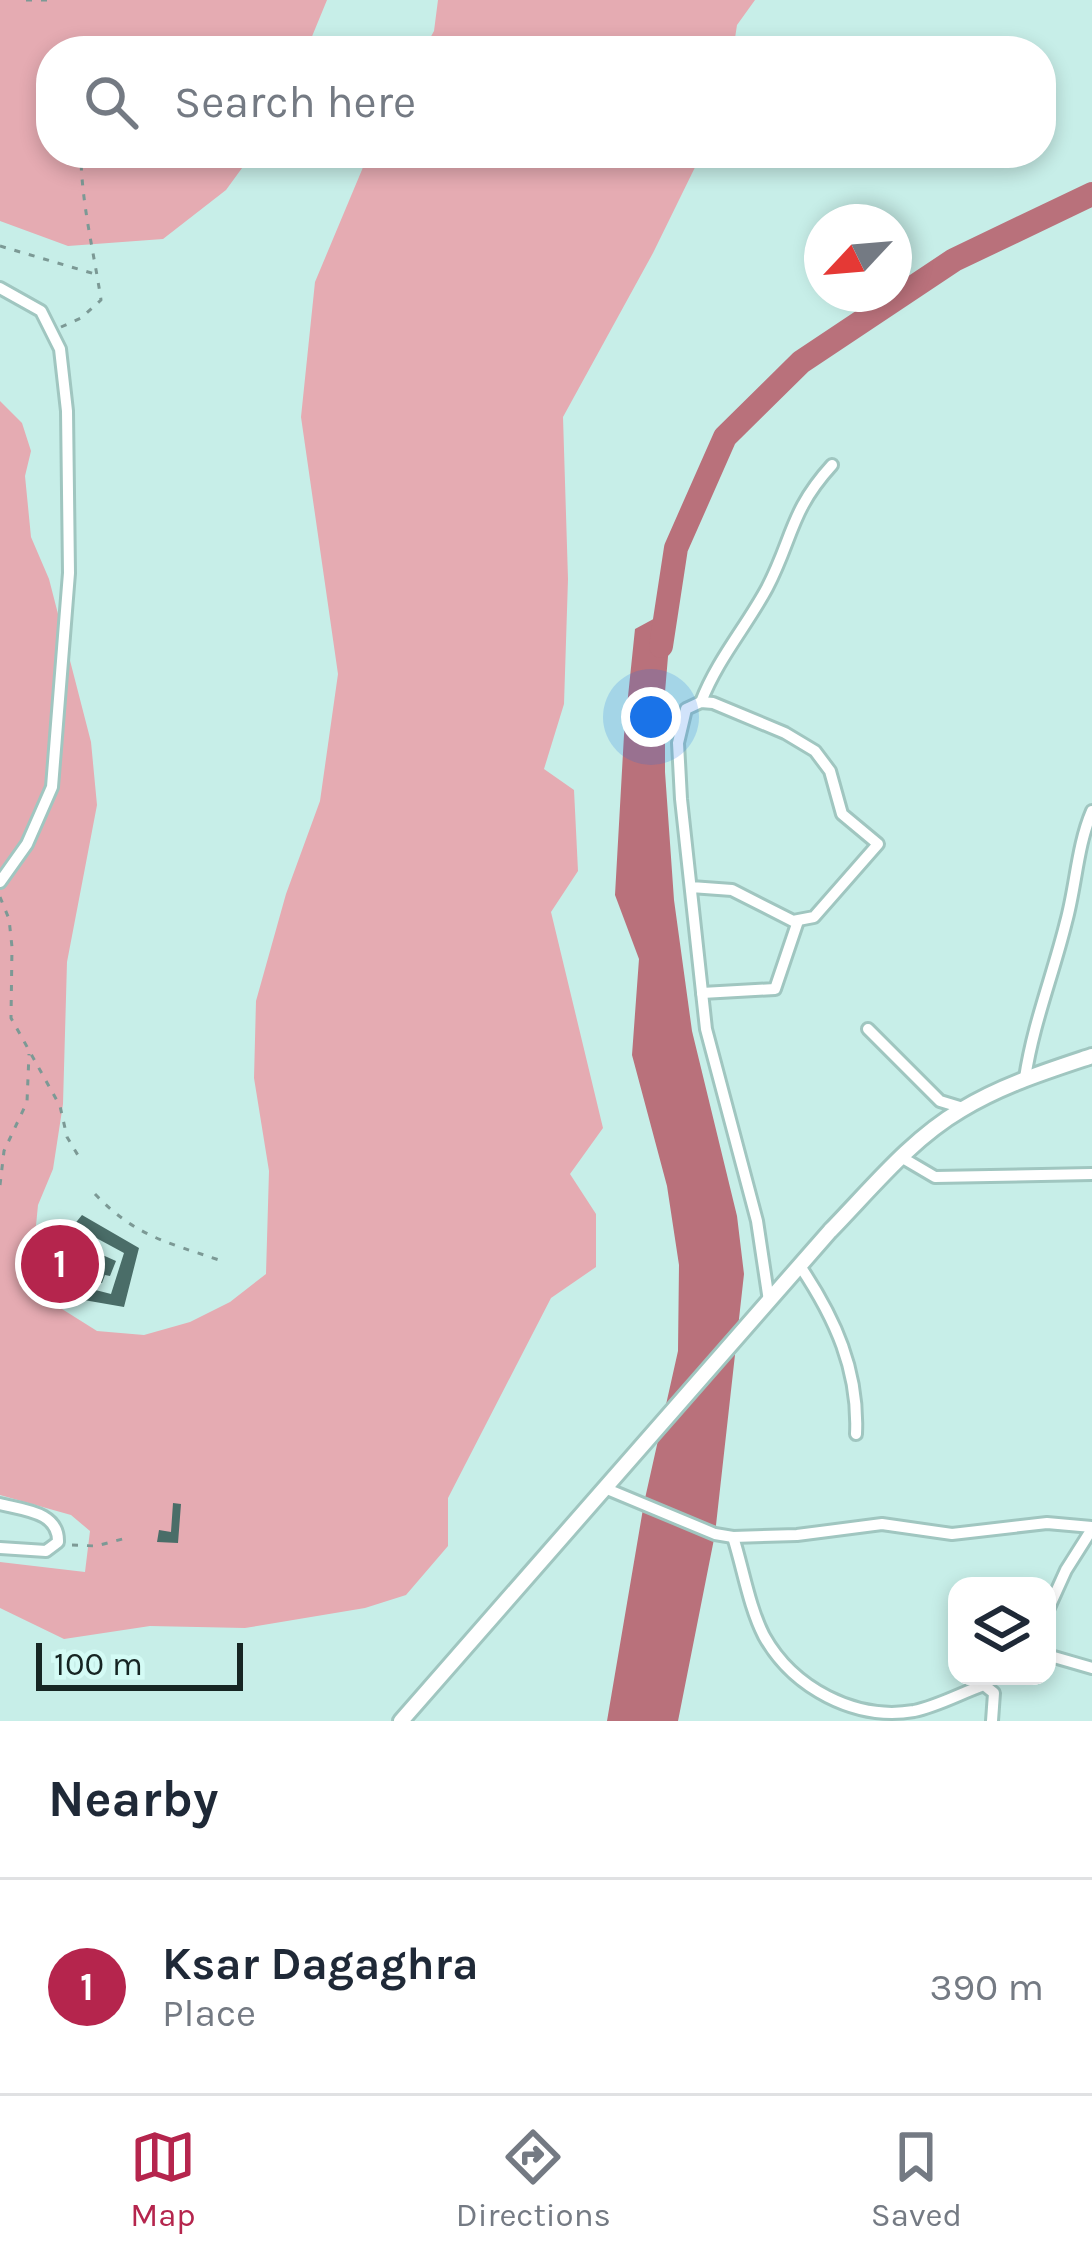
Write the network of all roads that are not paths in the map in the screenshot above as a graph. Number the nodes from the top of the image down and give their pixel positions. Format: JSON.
{"nodes":[{"id":1,"x":0,"y":288,"type":"edge"},
{"id":2,"x":832,"y":465,"type":"dead end"},
{"id":3,"x":701,"y":701,"type":"junction"},
{"id":4,"x":1092,"y":811,"type":"edge"},
{"id":5,"x":0,"y":882,"type":"edge"},
{"id":6,"x":691,"y":887,"type":"junction"},
{"id":7,"x":798,"y":921,"type":"junction"},
{"id":8,"x":702,"y":993,"type":"junction"},
{"id":9,"x":868,"y":1029,"type":"dead end"},
{"id":10,"x":1092,"y":1056,"type":"edge"},
{"id":11,"x":1025,"y":1078,"type":"junction"},
{"id":12,"x":963,"y":1108,"type":"junction"},
{"id":13,"x":901,"y":1157,"type":"junction"},
{"id":14,"x":1092,"y":1174,"type":"edge"},
{"id":15,"x":800,"y":1265,"type":"junction"},
{"id":16,"x":769,"y":1301,"type":"junction"},
{"id":17,"x":856,"y":1434,"type":"dead end"},
{"id":18,"x":607,"y":1489,"type":"junction"},
{"id":19,"x":0,"y":1504,"type":"edge"},
{"id":20,"x":1092,"y":1528,"type":"edge"},
{"id":21,"x":733,"y":1537,"type":"junction"},
{"id":22,"x":0,"y":1547,"type":"edge"},
{"id":23,"x":1056,"y":1592,"type":"edge"},
{"id":24,"x":1056,"y":1658,"type":"edge"},
{"id":25,"x":1092,"y":1668,"type":"edge"},
{"id":26,"x":411,"y":1718,"type":"edge"},
{"id":27,"x":992,"y":1721,"type":"edge"}],
"edges":[{"from":1,"to":5,"type":"street"},
{"from":2,"to":3,"type":"street"},
{"from":3,"to":6,"type":"street"},
{"from":3,"to":7,"type":"street"},
{"from":4,"to":11,"type":"street"},
{"from":6,"to":7,"type":"street"},
{"from":6,"to":8,"type":"street"},
{"from":7,"to":8,"type":"street"},
{"from":8,"to":16,"type":"street"},
{"from":9,"to":12,"type":"street"},
{"from":10,"to":11,"type":"street"},
{"from":11,"to":12,"type":"street"},
{"from":12,"to":13,"type":"street"},
{"from":13,"to":14,"type":"street"},
{"from":13,"to":15,"type":"street"},
{"from":15,"to":16,"type":"street"},
{"from":15,"to":17,"type":"street"},
{"from":16,"to":18,"type":"street"},
{"from":18,"to":21,"type":"street"},
{"from":18,"to":26,"type":"street"},
{"from":19,"to":22,"type":"street"},
{"from":20,"to":21,"type":"street"},
{"from":20,"to":23,"type":"street"},
{"from":21,"to":27,"type":"street"},
{"from":24,"to":25,"type":"street"}]}
